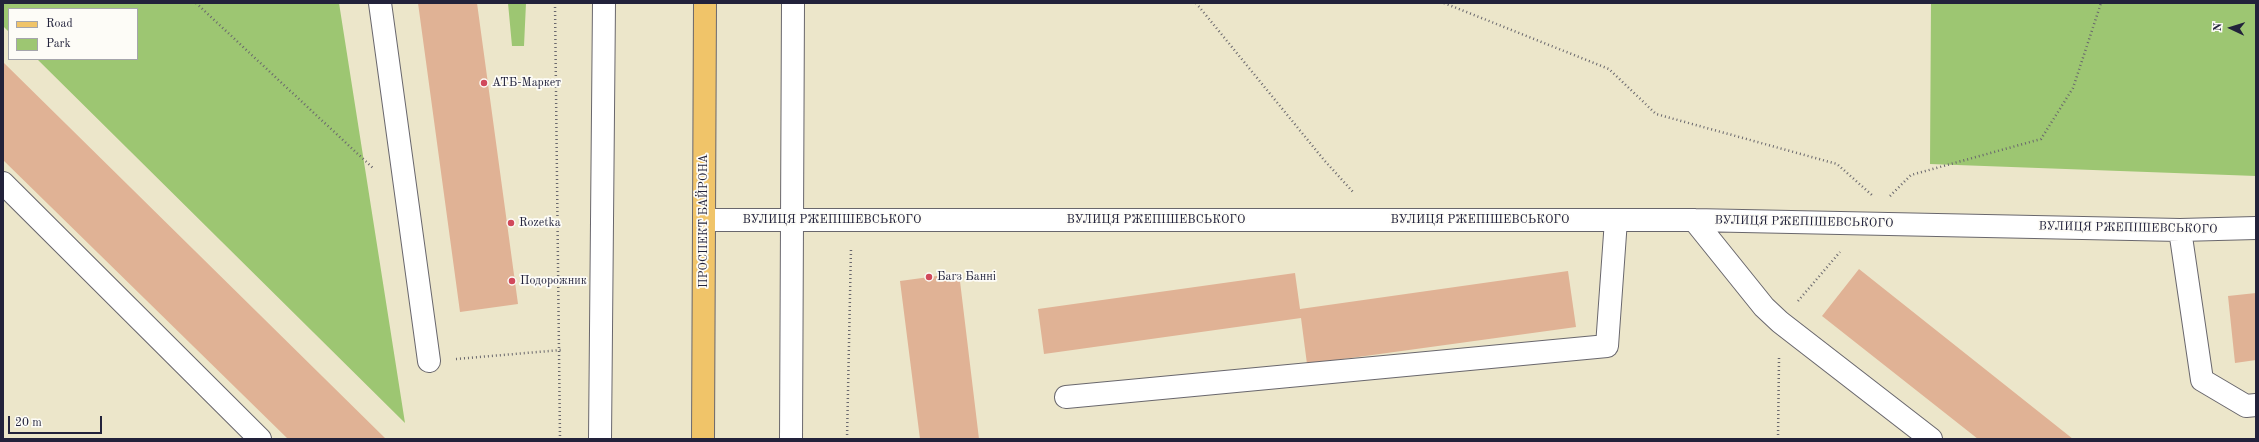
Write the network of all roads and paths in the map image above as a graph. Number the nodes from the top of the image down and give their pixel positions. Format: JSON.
{"nodes":[{"id":1,"x":196,"y":3,"type":"edge"},
{"id":2,"x":380,"y":3,"type":"edge"},
{"id":3,"x":555,"y":3,"type":"edge"},
{"id":4,"x":604,"y":3,"type":"edge"},
{"id":5,"x":705,"y":3,"type":"edge"},
{"id":6,"x":793,"y":3,"type":"edge"},
{"id":7,"x":1196,"y":3,"type":"edge"},
{"id":8,"x":1444,"y":3,"type":"edge"},
{"id":9,"x":2102,"y":3,"type":"edge"},
{"id":10,"x":3,"y":183,"type":"edge"},
{"id":11,"x":1354,"y":193,"type":"dead end"},
{"id":12,"x":407,"y":199,"type":"junction"},
{"id":13,"x":1876,"y":199,"type":"dead end"},
{"id":14,"x":1887,"y":200,"type":"dead end"},
{"id":15,"x":704,"y":220,"type":"junction"},
{"id":16,"x":792,"y":220,"type":"junction"},
{"id":17,"x":1616,"y":220,"type":"junction"},
{"id":18,"x":1694,"y":220,"type":"junction"},
{"id":19,"x":2256,"y":228,"type":"edge"},
{"id":20,"x":2180,"y":230,"type":"junction"},
{"id":21,"x":851,"y":247,"type":"dead end"},
{"id":22,"x":561,"y":350,"type":"junction"},
{"id":23,"x":429,"y":362,"type":"joint"},
{"id":24,"x":1066,"y":397,"type":"dead end"},
{"id":25,"x":2256,"y":405,"type":"edge"},
{"id":26,"x":260,"y":439,"type":"edge"},
{"id":27,"x":560,"y":439,"type":"edge"},
{"id":28,"x":600,"y":439,"type":"edge"},
{"id":29,"x":703,"y":439,"type":"edge"},
{"id":30,"x":791,"y":439,"type":"edge"},
{"id":31,"x":848,"y":439,"type":"edge"},
{"id":32,"x":1931,"y":439,"type":"edge"}],
"edges":[{"from":1,"to":12,"type":"path"},
{"from":2,"to":12,"type":"street"},
{"from":3,"to":22,"type":"path"},
{"from":4,"to":28,"type":"street"},
{"from":5,"to":15,"type":"main road","name":"ПРОСПЕКТ БАЙРОНА"},
{"from":6,"to":16,"type":"street"},
{"from":7,"to":11,"type":"path"},
{"from":8,"to":13,"type":"path"},
{"from":9,"to":14,"type":"path"},
{"from":10,"to":26,"type":"street"},
{"from":12,"to":23,"type":"street"},
{"from":15,"to":16,"type":"street","name":"ВУЛИЦЯ РЖЕПІШЕВСЬКОГО"},
{"from":15,"to":29,"type":"main road","name":"ПРОСПЕКТ БАЙРОНА"},
{"from":16,"to":17,"type":"street","name":"ВУЛИЦЯ РЖЕПІШЕВСЬКОГО"},
{"from":16,"to":30,"type":"street"},
{"from":17,"to":18,"type":"street","name":"ВУЛИЦЯ РЖЕПІШЕВСЬКОГО"},
{"from":17,"to":24,"type":"street"},
{"from":18,"to":20,"type":"street","name":"ВУЛИЦЯ РЖЕПІШЕВСЬКОГО"},
{"from":18,"to":32,"type":"street"},
{"from":19,"to":20,"type":"street","name":"ВУЛИЦЯ РЖЕПІШЕВСЬКОГО"},
{"from":20,"to":25,"type":"street"},
{"from":21,"to":31,"type":"path"},
{"from":22,"to":23,"type":"path"},
{"from":22,"to":27,"type":"path"}]}
